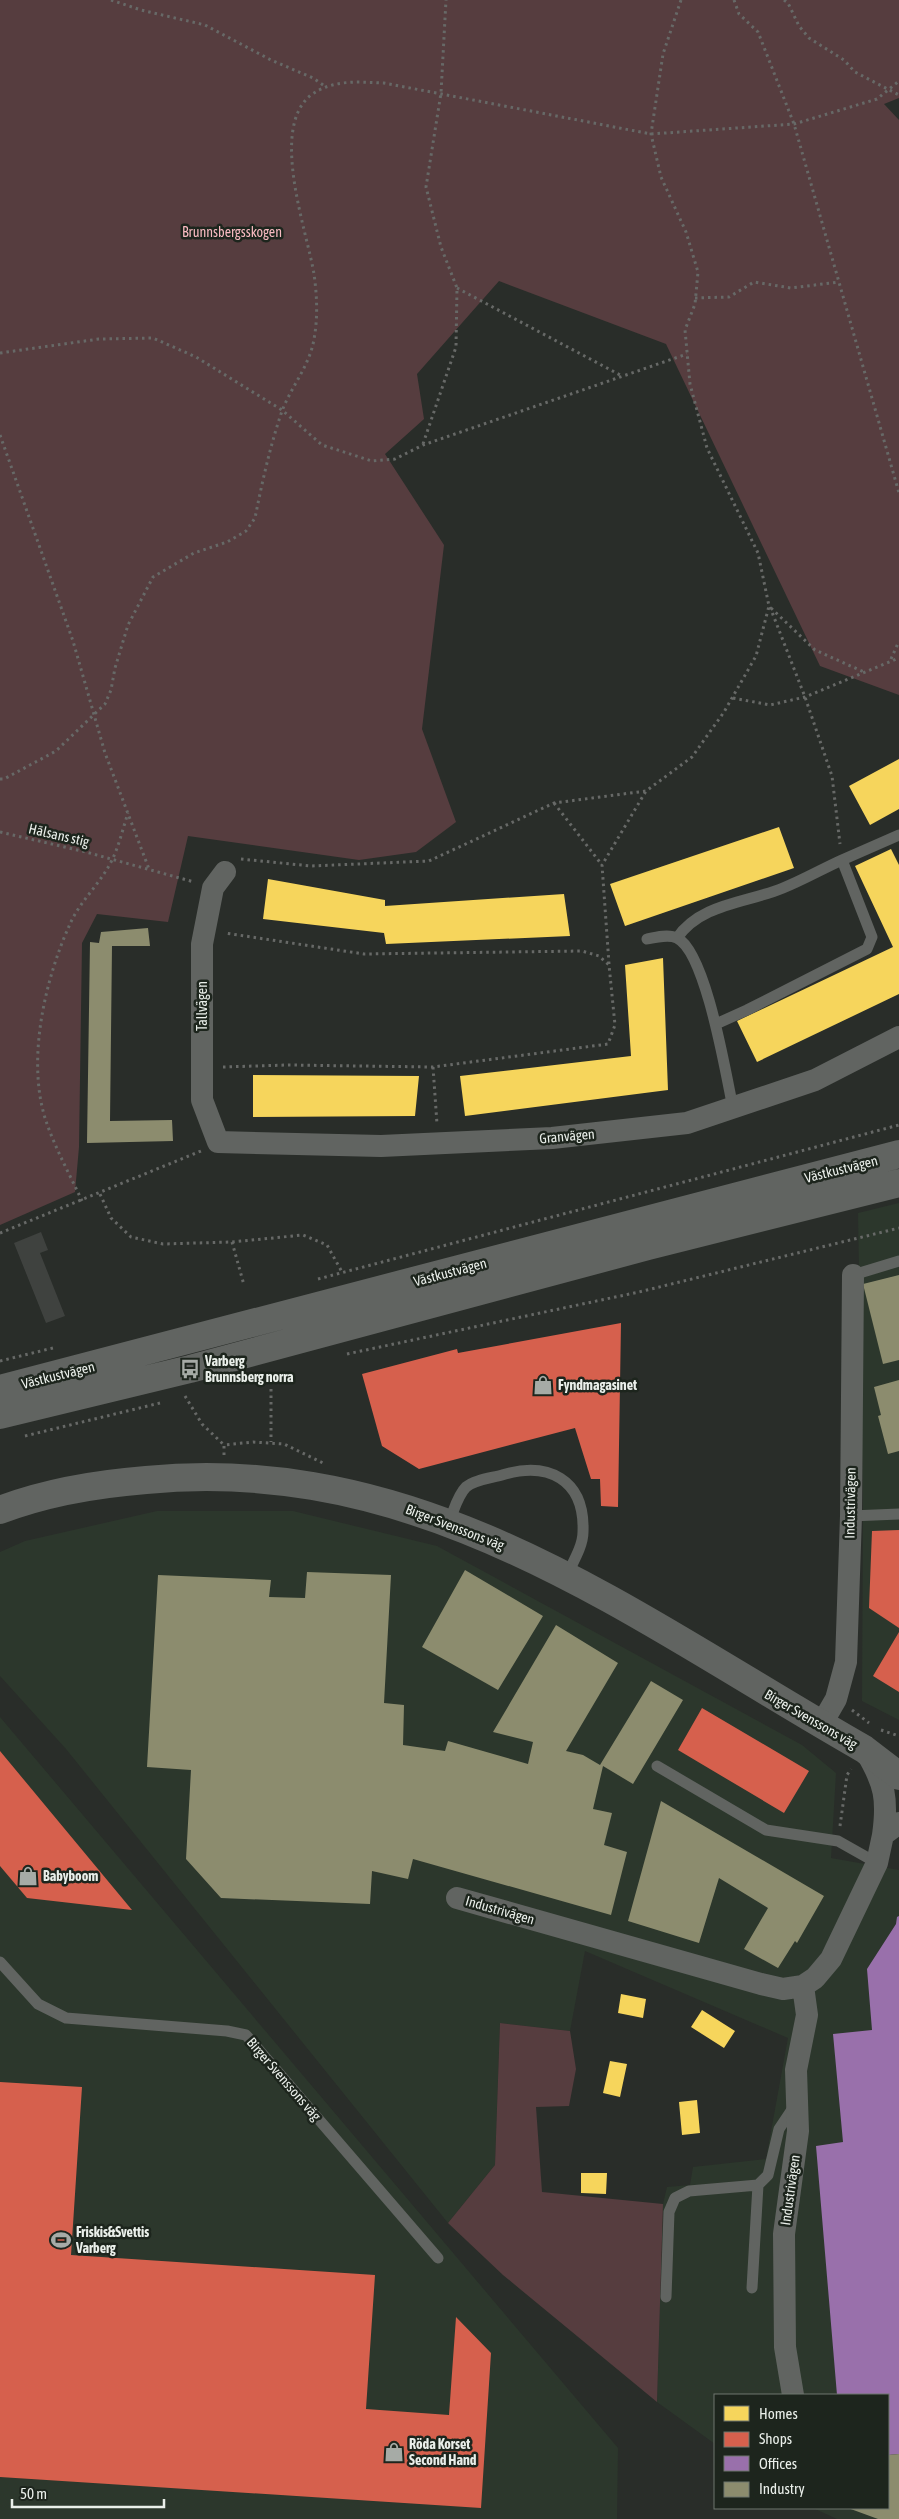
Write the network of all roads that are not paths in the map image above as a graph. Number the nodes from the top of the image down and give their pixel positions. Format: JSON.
{"nodes":[{"id":1,"x":899,"y":835,"type":"edge"},
{"id":2,"x":842,"y":860,"type":"junction"},
{"id":3,"x":219,"y":880,"type":"road end"},
{"id":4,"x":677,"y":938,"type":"junction"},
{"id":5,"x":647,"y":939,"type":"dead end"},
{"id":6,"x":716,"y":1024,"type":"junction"},
{"id":7,"x":899,"y":1037,"type":"edge"},
{"id":8,"x":733,"y":1108,"type":"junction"},
{"id":9,"x":218,"y":1142,"type":"joint"},
{"id":10,"x":899,"y":1154,"type":"edge"},
{"id":11,"x":899,"y":1183,"type":"edge"},
{"id":12,"x":899,"y":1261,"type":"edge"},
{"id":13,"x":852,"y":1275,"type":"joint"},
{"id":14,"x":0,"y":1389,"type":"edge"},
{"id":15,"x":0,"y":1416,"type":"edge"},
{"id":16,"x":0,"y":1510,"type":"edge"},
{"id":17,"x":899,"y":1514,"type":"edge"},
{"id":18,"x":851,"y":1516,"type":"junction"},
{"id":19,"x":449,"y":1522,"type":"junction"},
{"id":20,"x":567,"y":1574,"type":"junction"},
{"id":21,"x":821,"y":1725,"type":"junction"},
{"id":22,"x":864,"y":1750,"type":"junction"},
{"id":23,"x":899,"y":1762,"type":"edge"},
{"id":24,"x":657,"y":1766,"type":"dead end"},
{"id":25,"x":899,"y":1776,"type":"edge"},
{"id":26,"x":891,"y":1829,"type":"edge"},
{"id":27,"x":899,"y":1852,"type":"edge"},
{"id":28,"x":877,"y":1863,"type":"junction"},
{"id":29,"x":457,"y":1898,"type":"dead end"},
{"id":30,"x":0,"y":1962,"type":"edge"},
{"id":31,"x":803,"y":1986,"type":"junction"},
{"id":32,"x":797,"y":2102,"type":"junction"},
{"id":33,"x":758,"y":2185,"type":"junction"},
{"id":34,"x":438,"y":2258,"type":"dead end"},
{"id":35,"x":752,"y":2288,"type":"dead end"},
{"id":36,"x":666,"y":2296,"type":"dead end"},
{"id":37,"x":793,"y":2394,"type":"edge"}],
"edges":[{"from":1,"to":2,"type":"lane"},
{"from":2,"to":4,"type":"lane"},
{"from":2,"to":6,"type":"lane"},
{"from":3,"to":9,"type":"street","name":"Tallvägen"},
{"from":4,"to":5,"type":"lane"},
{"from":4,"to":6,"type":"lane"},
{"from":6,"to":8,"type":"lane"},
{"from":7,"to":8,"type":"street","name":"Granvägen"},
{"from":8,"to":9,"type":"street","name":"Granvägen"},
{"from":10,"to":14,"type":"street","name":"Västkustvägen"},
{"from":11,"to":15,"type":"street","name":"Västkustvägen"},
{"from":12,"to":13,"type":"lane"},
{"from":13,"to":18,"type":"street","name":"Industrivägen"},
{"from":16,"to":19,"type":"street","name":"Birger Svenssons väg"},
{"from":17,"to":18,"type":"lane"},
{"from":18,"to":21,"type":"street","name":"Industrivägen"},
{"from":19,"to":20,"type":"street","name":"Birger Svenssons väg"},
{"from":19,"to":20,"type":"lane"},
{"from":20,"to":21,"type":"street","name":"Birger Svenssons väg"},
{"from":21,"to":22,"type":"street","name":"Birger Svenssons väg"},
{"from":22,"to":23,"type":"street","name":"Birger Svenssons väg"},
{"from":22,"to":25,"type":"street","name":"Birger Svenssons väg"},
{"from":22,"to":26,"type":"street"},
{"from":24,"to":28,"type":"lane"},
{"from":26,"to":28,"type":"street"},
{"from":27,"to":28,"type":"street"},
{"from":28,"to":31,"type":"street"},
{"from":29,"to":31,"type":"street","name":"Industrivägen"},
{"from":30,"to":34,"type":"lane","name":"Birger Svenssons väg"},
{"from":31,"to":32,"type":"street","name":"Industrivägen"},
{"from":32,"to":33,"type":"lane"},
{"from":32,"to":37,"type":"street","name":"Industrivägen"},
{"from":33,"to":35,"type":"lane"},
{"from":33,"to":36,"type":"lane"}]}
